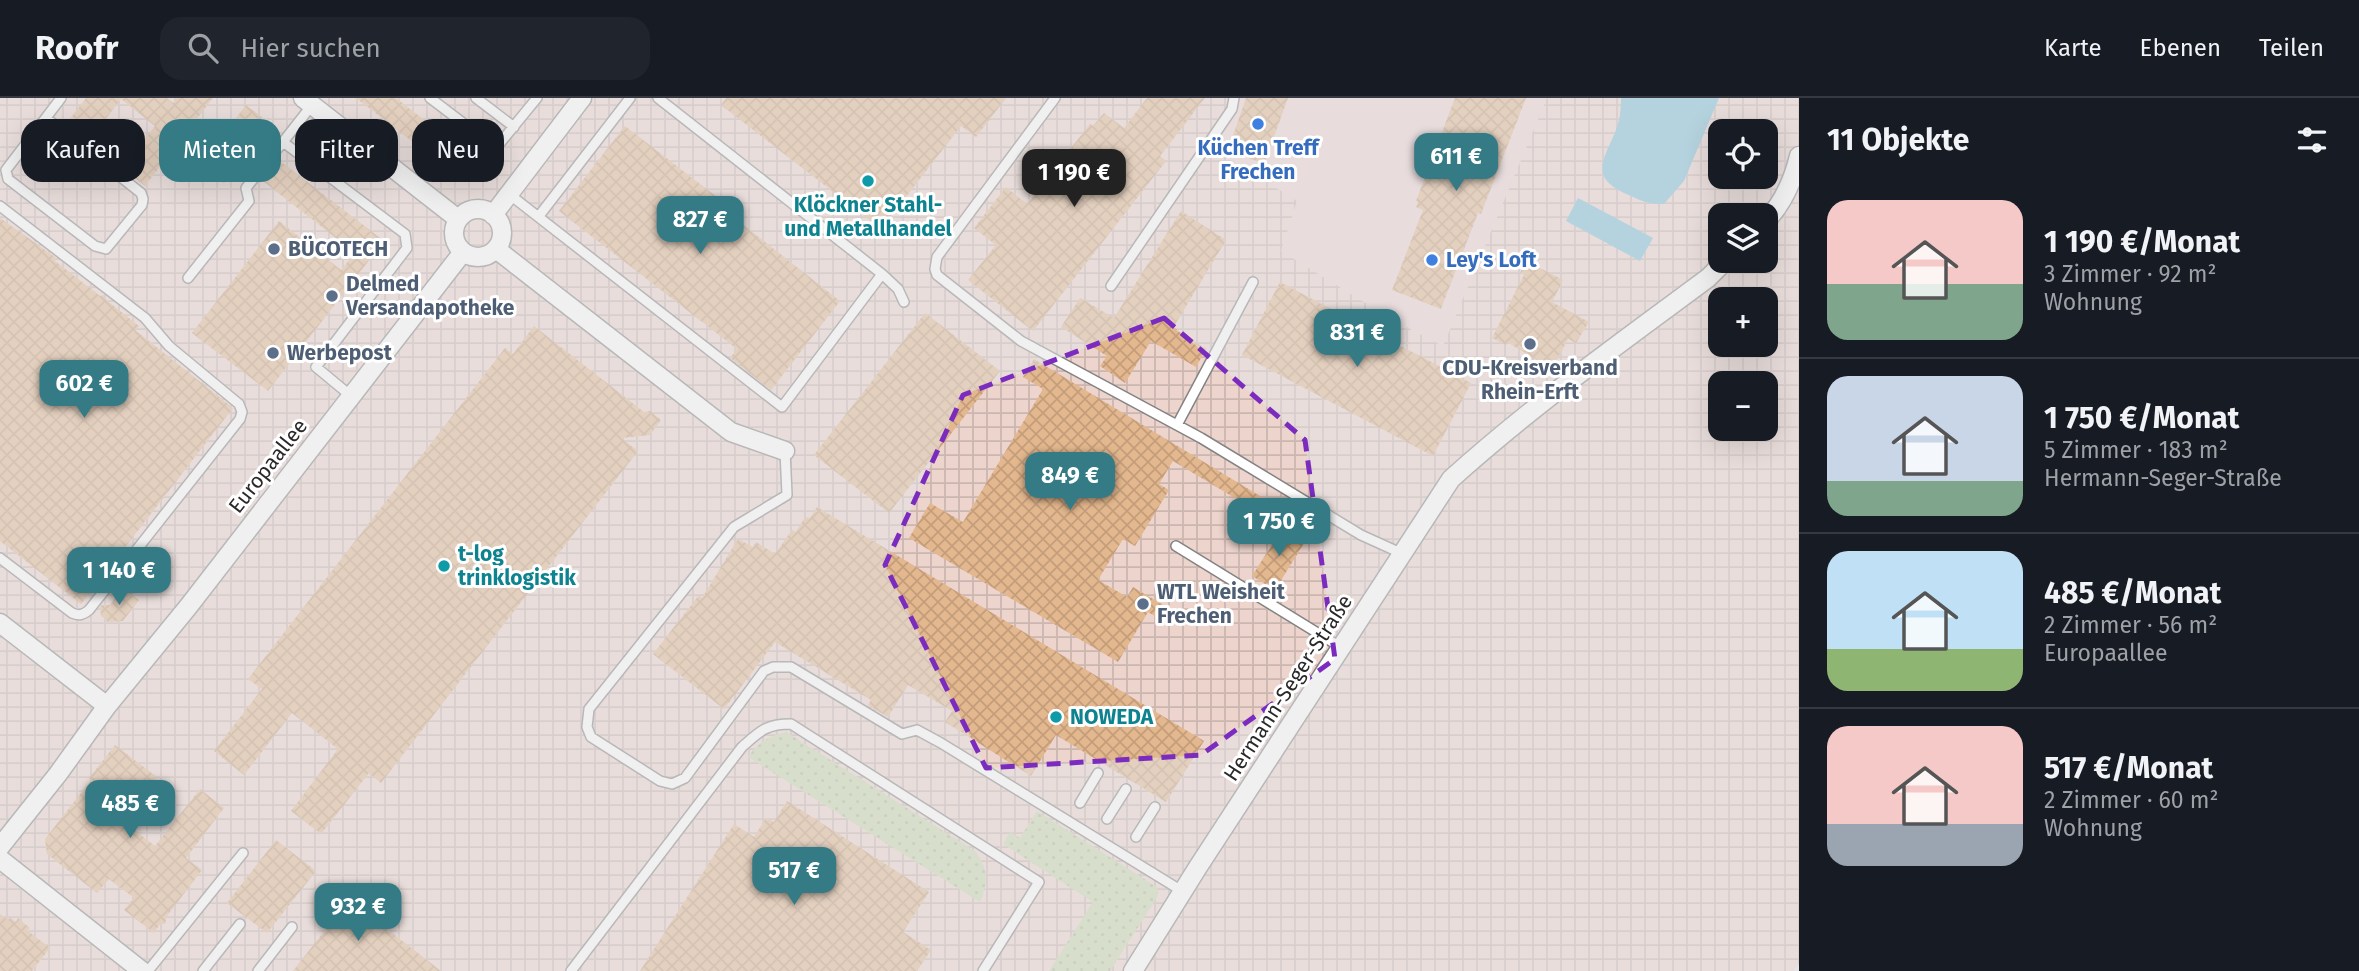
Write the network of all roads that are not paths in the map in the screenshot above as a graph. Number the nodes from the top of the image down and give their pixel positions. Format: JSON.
{"nodes":[{"id":1,"x":61,"y":98,"type":"edge"},
{"id":2,"x":430,"y":98,"type":"edge"},
{"id":3,"x":476,"y":98,"type":"edge"},
{"id":4,"x":537,"y":98,"type":"edge"},
{"id":5,"x":582,"y":98,"type":"edge"},
{"id":6,"x":630,"y":98,"type":"edge"},
{"id":7,"x":658,"y":98,"type":"edge"},
{"id":8,"x":1055,"y":98,"type":"edge"},
{"id":9,"x":1234,"y":98,"type":"edge"},
{"id":10,"x":308,"y":102,"type":"edge"},
{"id":11,"x":46,"y":118,"type":"junction"},
{"id":12,"x":514,"y":127,"type":"junction"},
{"id":13,"x":283,"y":142,"type":"junction"},
{"id":14,"x":1799,"y":156,"type":"edge"},
{"id":15,"x":509,"y":194,"type":"junction"},
{"id":16,"x":1778,"y":204,"type":"edge"},
{"id":17,"x":0,"y":206,"type":"edge"},
{"id":18,"x":493,"y":215,"type":"junction"},
{"id":19,"x":538,"y":216,"type":"junction"},
{"id":20,"x":458,"y":219,"type":"junction"},
{"id":21,"x":496,"y":249,"type":"junction"},
{"id":22,"x":463,"y":252,"type":"junction"},
{"id":23,"x":1713,"y":273,"type":"edge"},
{"id":24,"x":882,"y":274,"type":"junction"},
{"id":25,"x":188,"y":278,"type":"dead end"},
{"id":26,"x":1253,"y":282,"type":"dead end"},
{"id":27,"x":1111,"y":286,"type":"dead end"},
{"id":28,"x":904,"y":302,"type":"dead end"},
{"id":29,"x":351,"y":396,"type":"junction"},
{"id":30,"x":1177,"y":425,"type":"junction"},
{"id":31,"x":785,"y":451,"type":"joint"},
{"id":32,"x":1176,"y":546,"type":"dead end"},
{"id":33,"x":1403,"y":554,"type":"junction"},
{"id":34,"x":0,"y":558,"type":"edge"},
{"id":35,"x":0,"y":623,"type":"edge"},
{"id":36,"x":1342,"y":648,"type":"junction"},
{"id":37,"x":107,"y":706,"type":"junction"},
{"id":38,"x":1098,"y":773,"type":"dead end"},
{"id":39,"x":1126,"y":789,"type":"dead end"},
{"id":40,"x":1080,"y":803,"type":"dead end"},
{"id":41,"x":1155,"y":807,"type":"dead end"},
{"id":42,"x":1107,"y":819,"type":"dead end"},
{"id":43,"x":1136,"y":837,"type":"dead end"},
{"id":44,"x":0,"y":847,"type":"edge"},
{"id":45,"x":243,"y":853,"type":"dead end"},
{"id":46,"x":0,"y":859,"type":"edge"},
{"id":47,"x":1182,"y":891,"type":"junction"},
{"id":48,"x":240,"y":924,"type":"dead end"},
{"id":49,"x":292,"y":927,"type":"dead end"},
{"id":50,"x":142,"y":971,"type":"edge"},
{"id":51,"x":148,"y":971,"type":"edge"},
{"id":52,"x":203,"y":971,"type":"edge"},
{"id":53,"x":258,"y":971,"type":"edge"},
{"id":54,"x":571,"y":971,"type":"edge"},
{"id":55,"x":983,"y":971,"type":"edge"},
{"id":56,"x":1132,"y":971,"type":"edge"}],
"edges":[{"from":1,"to":11,"type":"lane"},
{"from":2,"to":12,"type":"lane"},
{"from":3,"to":12,"type":"lane"},
{"from":4,"to":12,"type":"lane"},
{"from":5,"to":15,"type":"street"},
{"from":6,"to":19,"type":"lane"},
{"from":7,"to":24,"type":"lane"},
{"from":8,"to":30,"type":"lane"},
{"from":9,"to":27,"type":"lane"},
{"from":10,"to":13,"type":"lane"},
{"from":10,"to":20,"type":"street"},
{"from":11,"to":11,"type":"lane"},
{"from":13,"to":25,"type":"lane"},
{"from":13,"to":29,"type":"lane"},
{"from":14,"to":16,"type":"street"},
{"from":15,"to":18,"type":"street"},
{"from":15,"to":19,"type":"lane"},
{"from":17,"to":34,"type":"lane"},
{"from":18,"to":20,"type":"street"},
{"from":18,"to":21,"type":"street"},
{"from":19,"to":24,"type":"lane"},
{"from":20,"to":22,"type":"street"},
{"from":21,"to":22,"type":"street"},
{"from":21,"to":31,"type":"street"},
{"from":22,"to":29,"type":"street","name":"Europaallee"},
{"from":23,"to":33,"type":"street","name":"Hermann-Seger-Straße"},
{"from":24,"to":28,"type":"lane"},
{"from":26,"to":30,"type":"lane"},
{"from":29,"to":37,"type":"street","name":"Europaallee"},
{"from":30,"to":33,"type":"lane"},
{"from":31,"to":47,"type":"lane"},
{"from":32,"to":36,"type":"lane"},
{"from":33,"to":36,"type":"street","name":"Hermann-Seger-Straße"},
{"from":35,"to":37,"type":"street"},
{"from":36,"to":47,"type":"street","name":"Hermann-Seger-Straße"},
{"from":37,"to":44,"type":"street","name":"Europaallee"},
{"from":38,"to":40,"type":"lane"},
{"from":39,"to":42,"type":"lane"},
{"from":41,"to":43,"type":"lane"},
{"from":45,"to":51,"type":"lane"},
{"from":46,"to":50,"type":"street"},
{"from":47,"to":56,"type":"street","name":"Hermann-Seger-Straße"},
{"from":48,"to":52,"type":"lane"},
{"from":49,"to":53,"type":"lane"},
{"from":54,"to":55,"type":"lane"}]}
